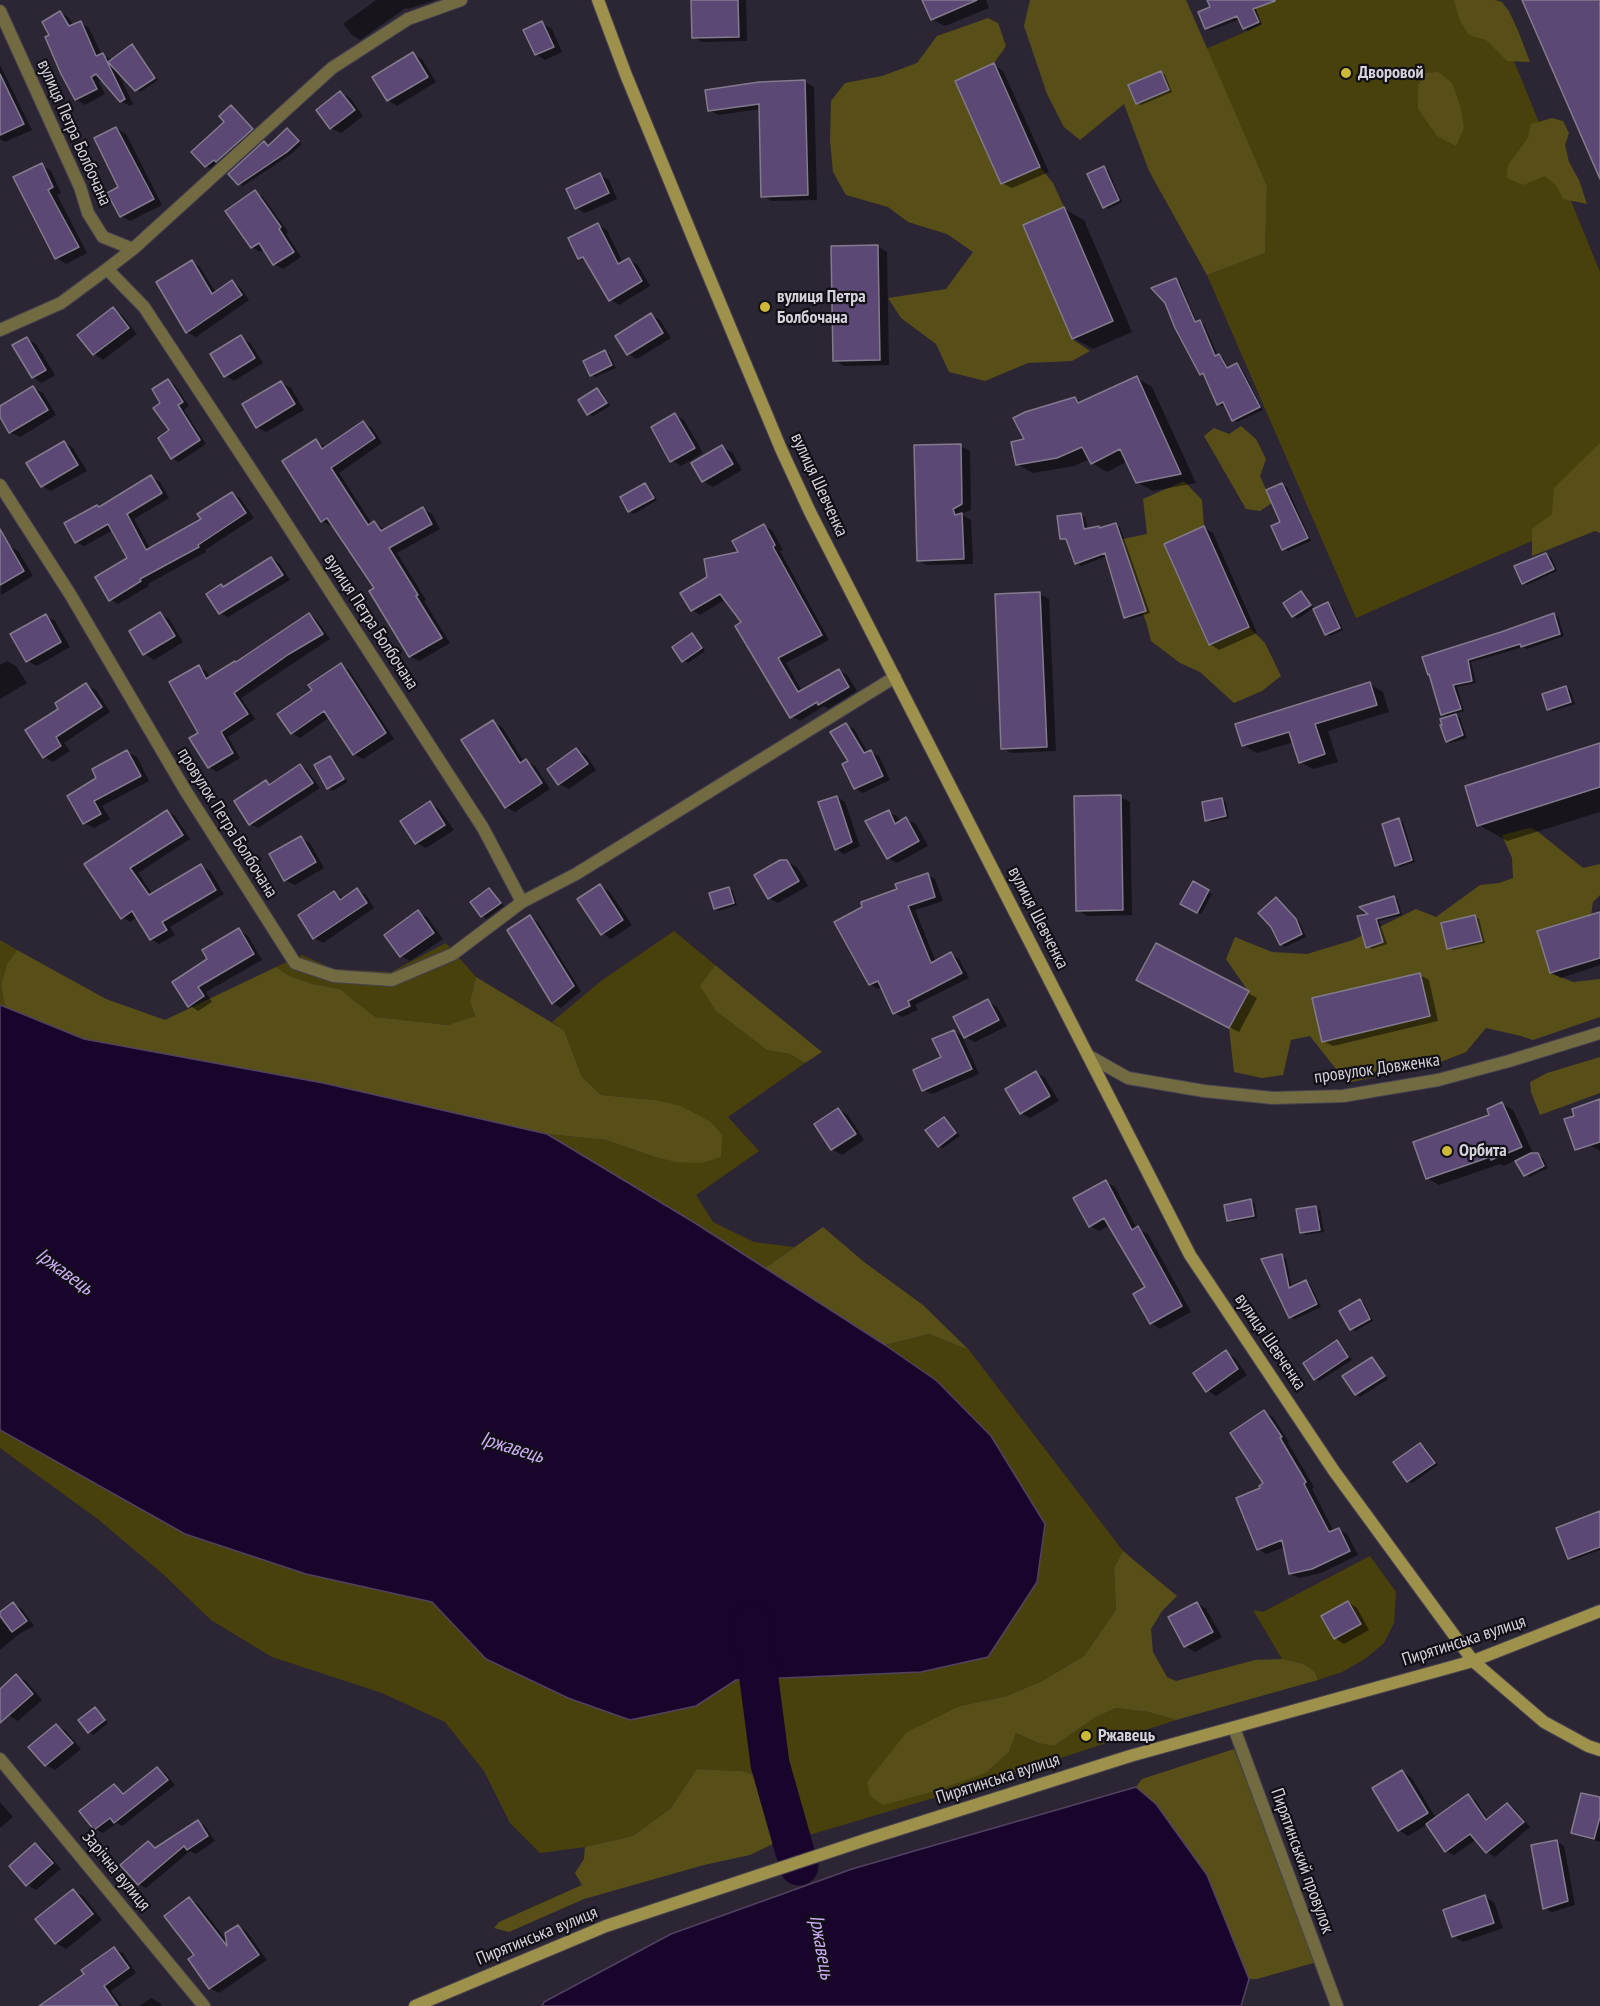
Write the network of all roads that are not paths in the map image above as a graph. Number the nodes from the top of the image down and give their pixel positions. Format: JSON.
{"nodes":[{"id":1,"x":460,"y":0,"type":"edge"},
{"id":2,"x":597,"y":0,"type":"edge"},
{"id":3,"x":0,"y":11,"type":"edge"},
{"id":4,"x":133,"y":249,"type":"junction"},
{"id":5,"x":107,"y":269,"type":"junction"},
{"id":6,"x":0,"y":330,"type":"edge"},
{"id":7,"x":0,"y":485,"type":"edge"},
{"id":8,"x":895,"y":677,"type":"junction"},
{"id":9,"x":522,"y":902,"type":"junction"},
{"id":10,"x":1600,"y":1034,"type":"edge"},
{"id":11,"x":1089,"y":1056,"type":"junction"},
{"id":12,"x":1600,"y":1611,"type":"edge"},
{"id":13,"x":1473,"y":1661,"type":"junction"},
{"id":14,"x":1234,"y":1728,"type":"junction"},
{"id":15,"x":1600,"y":1750,"type":"edge"},
{"id":16,"x":0,"y":1759,"type":"edge"},
{"id":17,"x":204,"y":2006,"type":"edge"},
{"id":18,"x":416,"y":2006,"type":"edge"},
{"id":19,"x":1337,"y":2006,"type":"edge"}],
"edges":[{"from":1,"to":4,"type":"street"},
{"from":2,"to":8,"type":"street","name":"вулиця Шевченка"},
{"from":3,"to":4,"type":"street","name":"вулиця Петра Болбочана"},
{"from":4,"to":5,"type":"street"},
{"from":5,"to":6,"type":"street"},
{"from":5,"to":9,"type":"street","name":"вулиця Петра Болбочана"},
{"from":7,"to":9,"type":"street","name":"провулок Петра Болбочана"},
{"from":8,"to":9,"type":"street"},
{"from":8,"to":11,"type":"street","name":"вулиця Шевченка"},
{"from":10,"to":11,"type":"street","name":"провулок Довженка"},
{"from":11,"to":13,"type":"street","name":"вулиця Шевченка"},
{"from":12,"to":13,"type":"street","name":"Пирятинська вулиця"},
{"from":13,"to":14,"type":"street","name":"Пирятинська вулиця"},
{"from":13,"to":15,"type":"street","name":"вулиця Шевченка"},
{"from":14,"to":18,"type":"street","name":"Пирятинська вулиця"},
{"from":14,"to":19,"type":"street","name":"Пирятинський провулок"},
{"from":16,"to":17,"type":"street","name":"Зарічна вулиця"}]}
